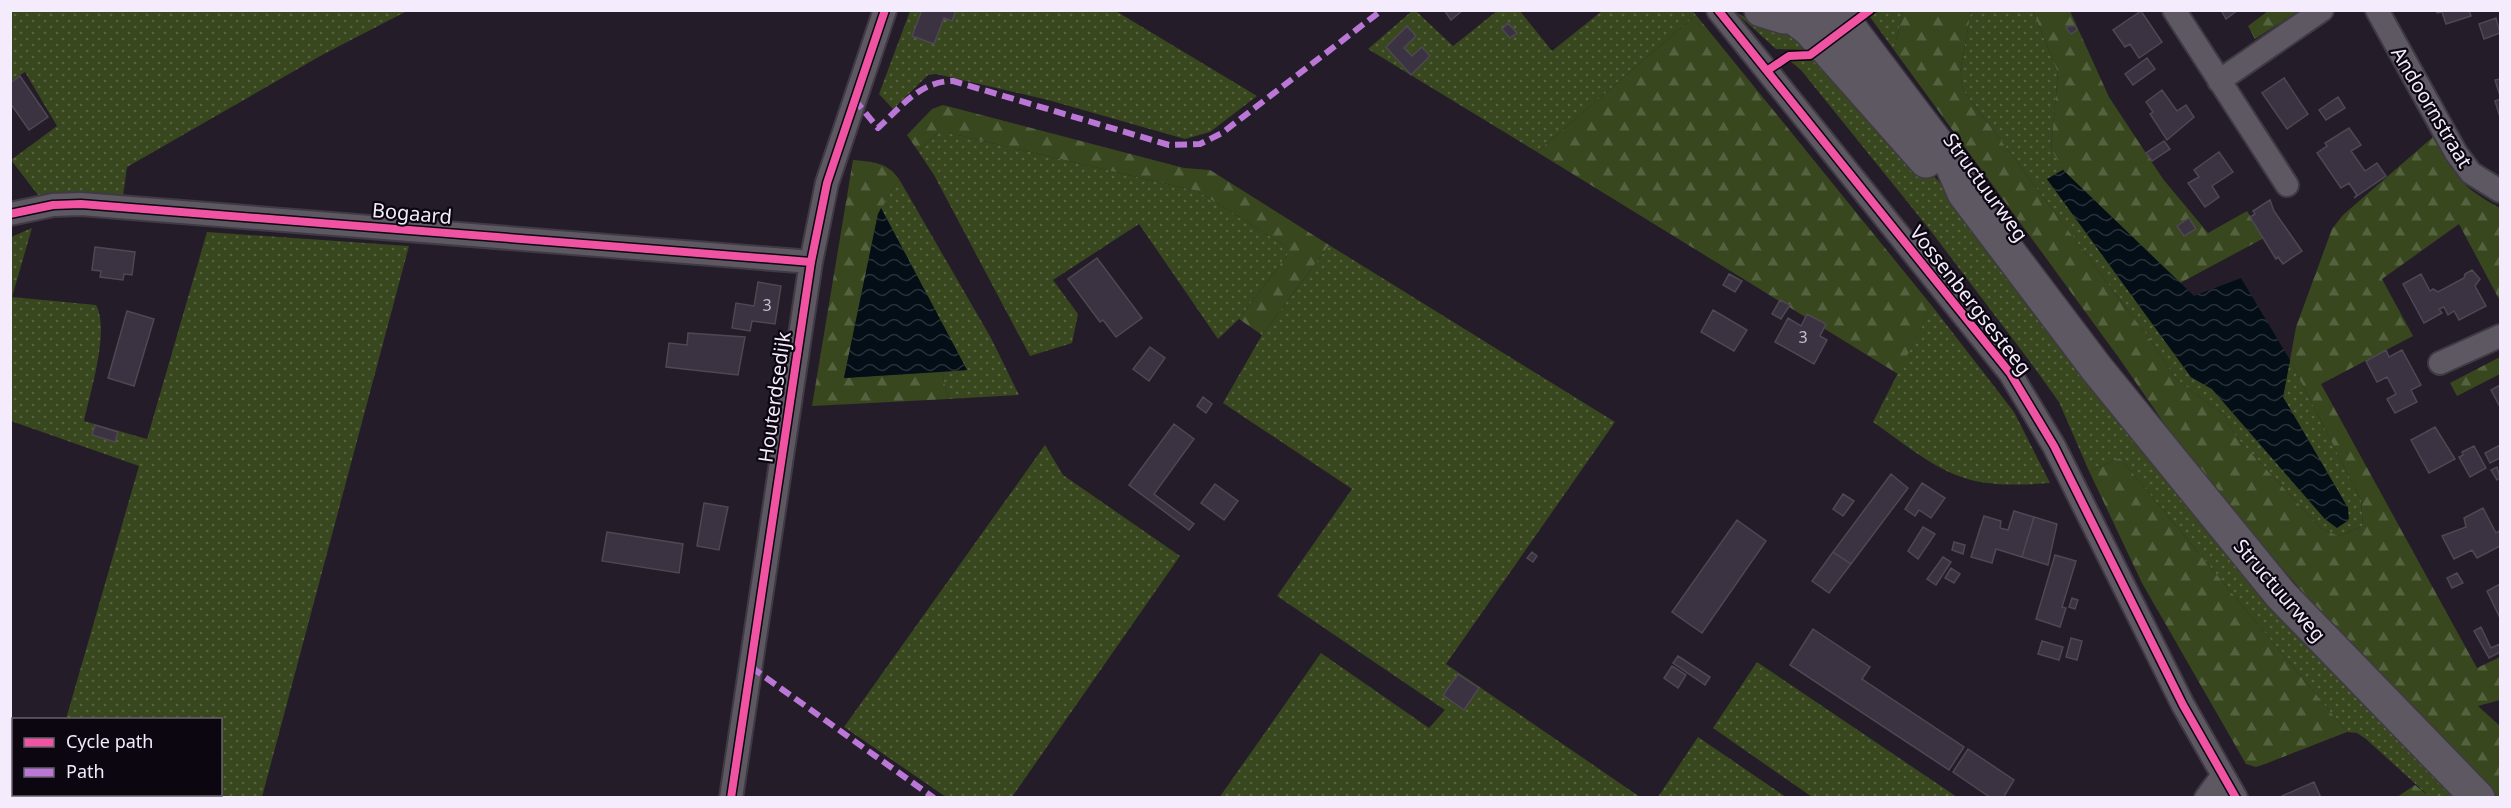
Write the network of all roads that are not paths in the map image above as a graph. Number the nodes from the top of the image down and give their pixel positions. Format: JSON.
{"nodes":[{"id":1,"x":885,"y":10,"type":"edge"},
{"id":2,"x":1718,"y":10,"type":"edge"},
{"id":3,"x":1761,"y":10,"type":"edge"},
{"id":4,"x":1836,"y":10,"type":"edge"},
{"id":5,"x":1861,"y":10,"type":"edge"},
{"id":6,"x":2174,"y":10,"type":"edge"},
{"id":7,"x":2322,"y":10,"type":"edge"},
{"id":8,"x":2377,"y":10,"type":"edge"},
{"id":9,"x":1803,"y":14,"type":"edge"},
{"id":10,"x":2219,"y":81,"type":"junction"},
{"id":11,"x":2287,"y":184,"type":"dead end"},
{"id":12,"x":2500,"y":191,"type":"edge"},
{"id":13,"x":1964,"y":193,"type":"junction"},
{"id":14,"x":10,"y":214,"type":"edge"},
{"id":15,"x":811,"y":262,"type":"junction"},
{"id":16,"x":2500,"y":336,"type":"edge"},
{"id":17,"x":2440,"y":363,"type":"dead end"},
{"id":18,"x":2097,"y":369,"type":"junction"},
{"id":19,"x":2223,"y":775,"type":"junction"},
{"id":20,"x":731,"y":798,"type":"edge"},
{"id":21,"x":2206,"y":798,"type":"edge"},
{"id":22,"x":2236,"y":798,"type":"edge"},
{"id":23,"x":2478,"y":798,"type":"edge"}],
"edges":[{"from":1,"to":15,"type":"street","name":"Houterdsedijk"},
{"from":2,"to":19,"type":"street","name":"Vossenbergsesteeg"},
{"from":3,"to":9,"type":"main road"},
{"from":4,"to":13,"type":"main road","name":"Structuurweg"},
{"from":5,"to":18,"type":"main road","name":"Structuurweg"},
{"from":6,"to":10,"type":"street"},
{"from":7,"to":10,"type":"street"},
{"from":8,"to":12,"type":"street","name":"Andoornstraat"},
{"from":9,"to":13,"type":"main road","name":"Structuurweg"},
{"from":10,"to":11,"type":"street"},
{"from":13,"to":18,"type":"main road","name":"Structuurweg"},
{"from":14,"to":15,"type":"street","name":"Bogaard"},
{"from":15,"to":20,"type":"street","name":"Houterdsedijk"},
{"from":16,"to":17,"type":"street"},
{"from":18,"to":23,"type":"main road","name":"Structuurweg"},
{"from":19,"to":21,"type":"street"},
{"from":19,"to":22,"type":"street","name":"Vossenbergsesteeg"}]}
